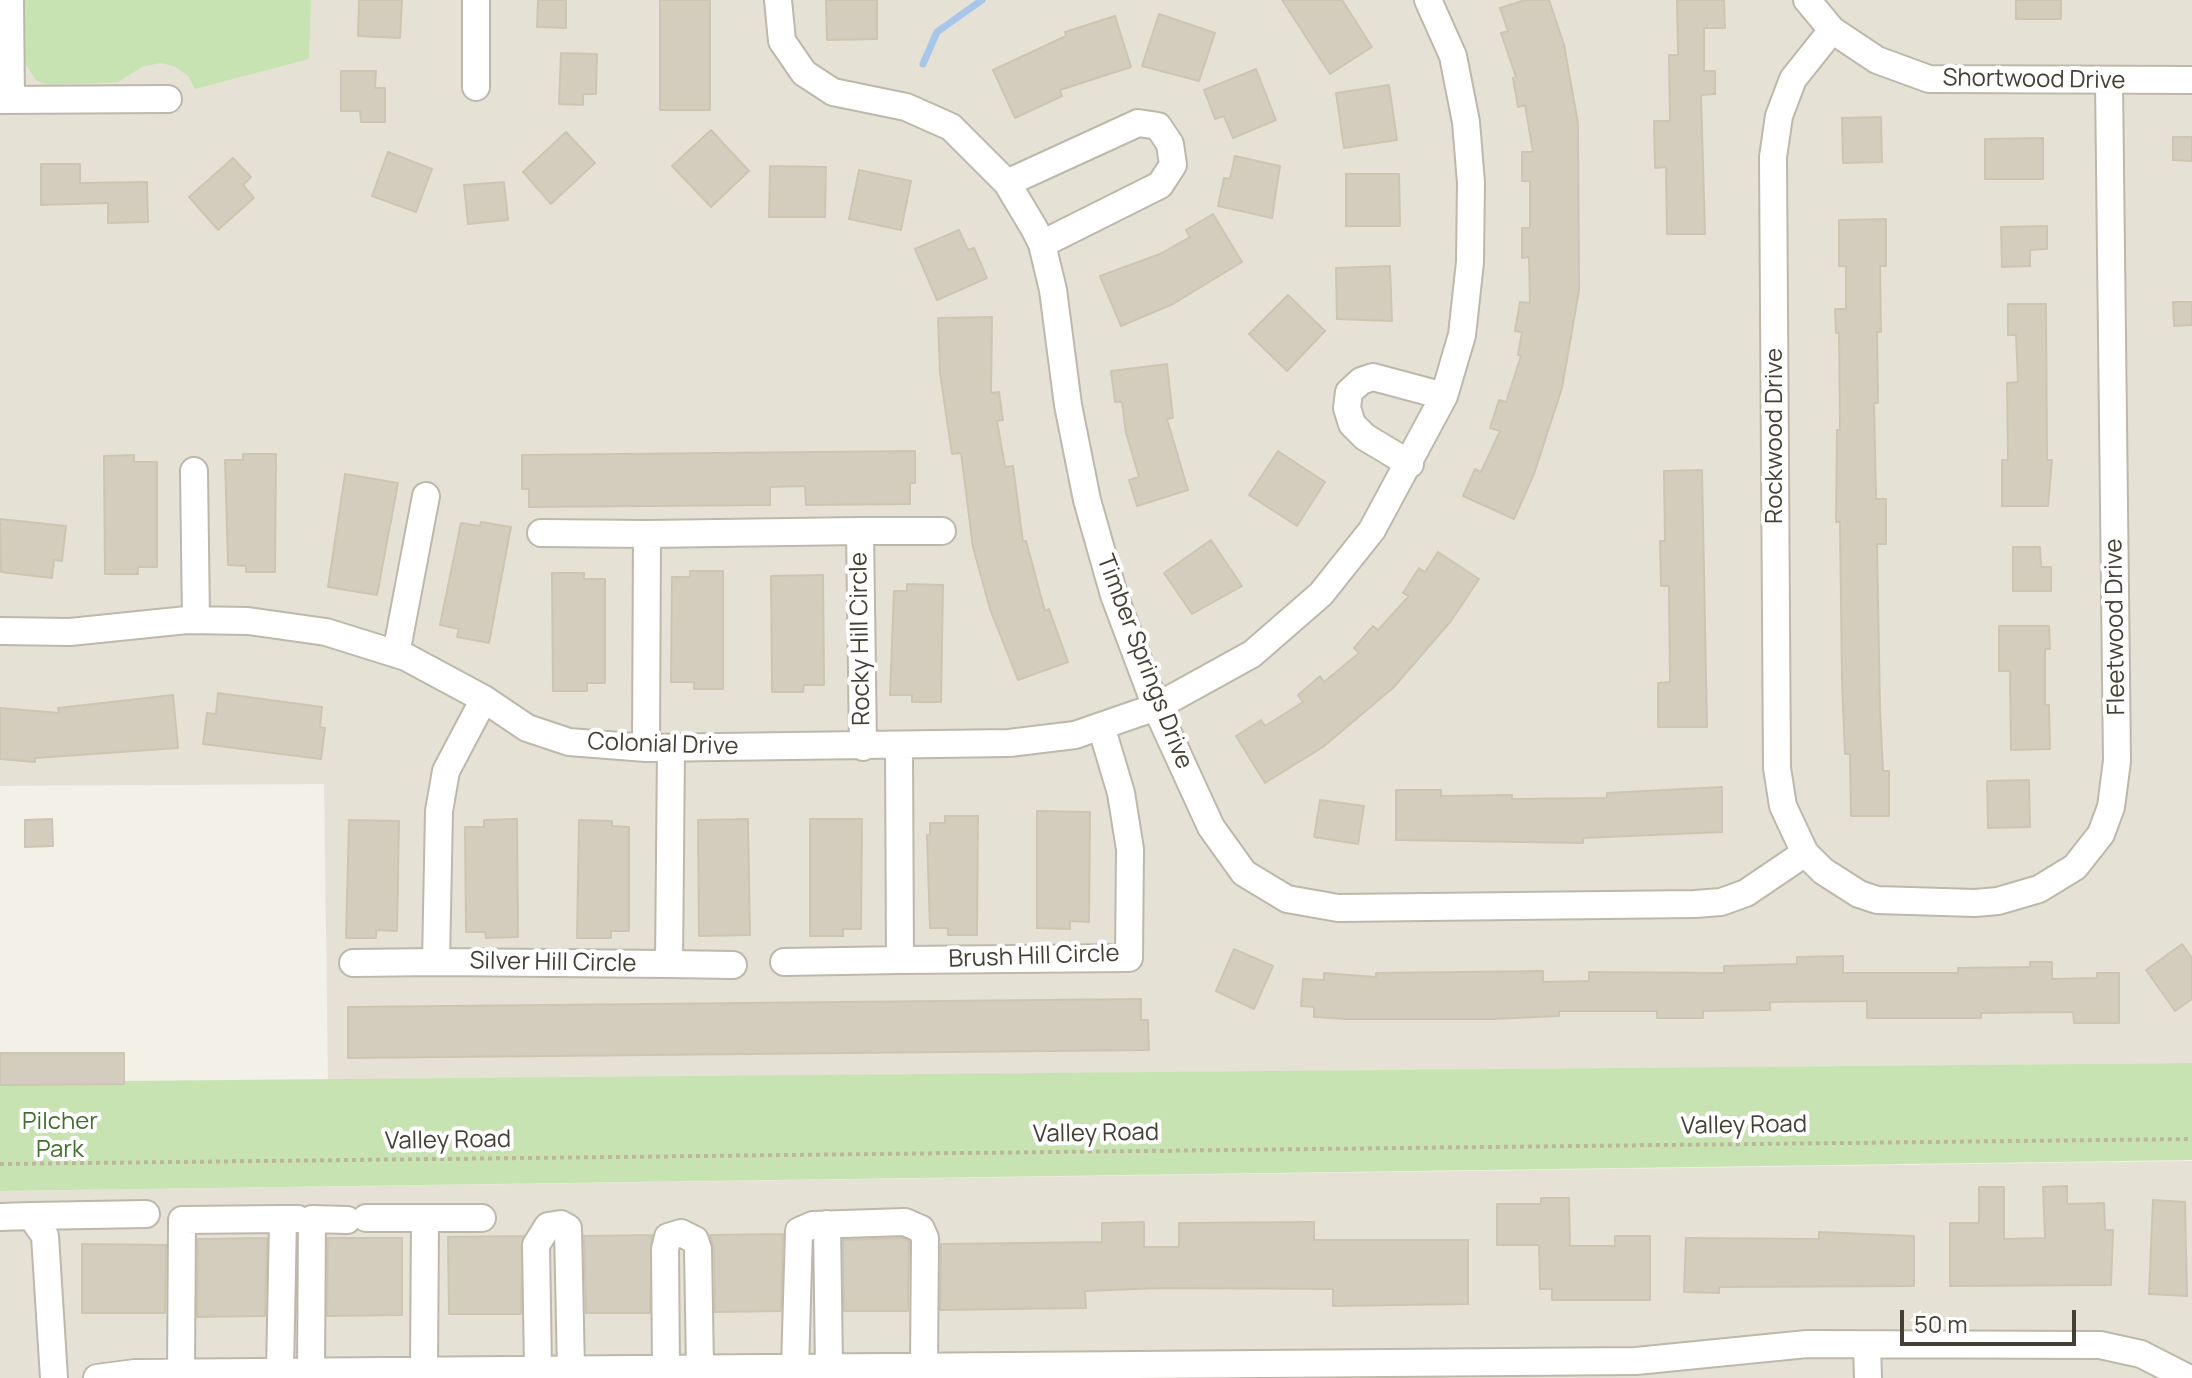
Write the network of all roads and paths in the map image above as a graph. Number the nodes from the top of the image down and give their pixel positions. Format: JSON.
{"nodes":[{"id":1,"x":10,"y":0,"type":"edge"},
{"id":2,"x":476,"y":0,"type":"edge"},
{"id":3,"x":778,"y":0,"type":"edge"},
{"id":4,"x":1428,"y":0,"type":"edge"},
{"id":5,"x":1807,"y":0,"type":"edge"},
{"id":6,"x":1832,"y":30,"type":"junction"},
{"id":7,"x":2192,"y":80,"type":"edge"},
{"id":8,"x":2109,"y":82,"type":"junction"},
{"id":9,"x":476,"y":87,"type":"dead end"},
{"id":10,"x":168,"y":99,"type":"dead end"},
{"id":11,"x":6,"y":100,"type":"edge"},
{"id":12,"x":1007,"y":183,"type":"junction"},
{"id":13,"x":1042,"y":244,"type":"junction"},
{"id":14,"x":1444,"y":396,"type":"junction"},
{"id":15,"x":1410,"y":464,"type":"junction"},
{"id":16,"x":194,"y":471,"type":"dead end"},
{"id":17,"x":426,"y":496,"type":"dead end"},
{"id":18,"x":860,"y":531,"type":"junction"},
{"id":19,"x":942,"y":531,"type":"dead end"},
{"id":20,"x":541,"y":533,"type":"dead end"},
{"id":21,"x":647,"y":534,"type":"junction"},
{"id":22,"x":196,"y":620,"type":"junction"},
{"id":23,"x":0,"y":631,"type":"edge"},
{"id":24,"x":396,"y":654,"type":"junction"},
{"id":25,"x":484,"y":699,"type":"junction"},
{"id":26,"x":1156,"y":707,"type":"junction"},
{"id":27,"x":1101,"y":726,"type":"junction"},
{"id":28,"x":899,"y":746,"type":"junction"},
{"id":29,"x":863,"y":747,"type":"junction"},
{"id":30,"x":658,"y":748,"type":"junction"},
{"id":31,"x":1805,"y":853,"type":"junction"},
{"id":32,"x":900,"y":960,"type":"junction"},
{"id":33,"x":436,"y":962,"type":"junction"},
{"id":34,"x":784,"y":962,"type":"dead end"},
{"id":35,"x":353,"y":963,"type":"dead end"},
{"id":36,"x":669,"y":964,"type":"junction"},
{"id":37,"x":733,"y":965,"type":"dead end"},
{"id":38,"x":2192,"y":1139,"type":"edge"},
{"id":39,"x":0,"y":1164,"type":"edge"},
{"id":40,"x":146,"y":1214,"type":"dead end"},
{"id":41,"x":31,"y":1216,"type":"junction"},
{"id":42,"x":0,"y":1217,"type":"edge"},
{"id":43,"x":425,"y":1218,"type":"junction"},
{"id":44,"x":482,"y":1218,"type":"dead end"},
{"id":45,"x":283,"y":1219,"type":"junction"},
{"id":46,"x":312,"y":1219,"type":"junction"},
{"id":47,"x":1867,"y":1345,"type":"junction"},
{"id":48,"x":924,"y":1366,"type":"junction"},
{"id":49,"x":700,"y":1368,"type":"junction"},
{"id":50,"x":666,"y":1369,"type":"junction"},
{"id":51,"x":538,"y":1370,"type":"junction"},
{"id":52,"x":571,"y":1370,"type":"junction"},
{"id":53,"x":815,"y":1370,"type":"edge"},
{"id":54,"x":1169,"y":1370,"type":"edge"},
{"id":55,"x":1517,"y":1370,"type":"edge"},
{"id":56,"x":424,"y":1371,"type":"junction"},
{"id":57,"x":280,"y":1372,"type":"junction"},
{"id":58,"x":311,"y":1372,"type":"junction"},
{"id":59,"x":181,"y":1373,"type":"junction"},
{"id":60,"x":348,"y":1375,"type":"edge"},
{"id":61,"x":54,"y":1378,"type":"edge"},
{"id":62,"x":97,"y":1378,"type":"edge"},
{"id":63,"x":1868,"y":1378,"type":"edge"},
{"id":64,"x":2188,"y":1378,"type":"edge"}],
"edges":[{"from":1,"to":11,"type":"street"},
{"from":2,"to":9,"type":"street"},
{"from":3,"to":12,"type":"street","name":"Timber Springs Drive"},
{"from":4,"to":14,"type":"street","name":"Colonial Drive"},
{"from":5,"to":6,"type":"street","name":"Shortwood Drive"},
{"from":6,"to":8,"type":"street","name":"Shortwood Drive"},
{"from":6,"to":31,"type":"street","name":"Rockwood Drive"},
{"from":7,"to":8,"type":"street","name":"Shortwood Drive"},
{"from":8,"to":31,"type":"street","name":"Fleetwood Drive"},
{"from":10,"to":11,"type":"street"},
{"from":12,"to":13,"type":"street","name":"Timber Springs Drive"},
{"from":12,"to":13,"type":"street"},
{"from":13,"to":26,"type":"street","name":"Timber Springs Drive"},
{"from":14,"to":15,"type":"street","name":"Colonial Drive"},
{"from":14,"to":15,"type":"street"},
{"from":15,"to":26,"type":"street","name":"Colonial Drive"},
{"from":16,"to":22,"type":"street"},
{"from":17,"to":24,"type":"street"},
{"from":18,"to":19,"type":"street","name":"Rocky Hill Circle"},
{"from":18,"to":21,"type":"street","name":"Rocky Hill Circle"},
{"from":18,"to":29,"type":"street","name":"Rocky Hill Circle"},
{"from":20,"to":21,"type":"street","name":"Rocky Hill Circle"},
{"from":21,"to":30,"type":"street"},
{"from":22,"to":23,"type":"street","name":"Colonial Drive"},
{"from":22,"to":24,"type":"street","name":"Colonial Drive"},
{"from":24,"to":25,"type":"street","name":"Colonial Drive"},
{"from":25,"to":30,"type":"street","name":"Colonial Drive"},
{"from":25,"to":33,"type":"street","name":"Silver Hill Circle"},
{"from":26,"to":27,"type":"street","name":"Colonial Drive"},
{"from":26,"to":31,"type":"street","name":"Timber Springs Drive"},
{"from":27,"to":28,"type":"street","name":"Colonial Drive"},
{"from":27,"to":32,"type":"street","name":"Brush Hill Circle"},
{"from":28,"to":29,"type":"street","name":"Colonial Drive"},
{"from":28,"to":32,"type":"street"},
{"from":29,"to":30,"type":"street","name":"Colonial Drive"},
{"from":30,"to":36,"type":"street","name":"Silver Hill Circle"},
{"from":32,"to":34,"type":"street","name":"Brush Hill Circle"},
{"from":33,"to":35,"type":"street","name":"Silver Hill Circle"},
{"from":33,"to":36,"type":"street","name":"Silver Hill Circle"},
{"from":36,"to":37,"type":"street","name":"Silver Hill Circle"},
{"from":38,"to":39,"type":"path","name":"Valley Road"},
{"from":40,"to":41,"type":"street"},
{"from":41,"to":42,"type":"street"},
{"from":41,"to":61,"type":"street"},
{"from":43,"to":44,"type":"street"},
{"from":43,"to":46,"type":"street"},
{"from":43,"to":56,"type":"street"},
{"from":45,"to":46,"type":"street"},
{"from":45,"to":57,"type":"street"},
{"from":45,"to":59,"type":"street"},
{"from":46,"to":58,"type":"street"},
{"from":47,"to":55,"type":"street"},
{"from":47,"to":63,"type":"street"},
{"from":47,"to":64,"type":"street"},
{"from":48,"to":53,"type":"street"},
{"from":48,"to":53,"type":"street"},
{"from":48,"to":54,"type":"street"},
{"from":49,"to":50,"type":"street"},
{"from":49,"to":50,"type":"street"},
{"from":49,"to":53,"type":"street"},
{"from":50,"to":52,"type":"street"},
{"from":51,"to":52,"type":"street"},
{"from":51,"to":52,"type":"street"},
{"from":51,"to":56,"type":"street"},
{"from":54,"to":55,"type":"street"},
{"from":56,"to":60,"type":"street"},
{"from":57,"to":58,"type":"street"},
{"from":57,"to":59,"type":"street"},
{"from":58,"to":60,"type":"street"},
{"from":59,"to":62,"type":"street"}]}
